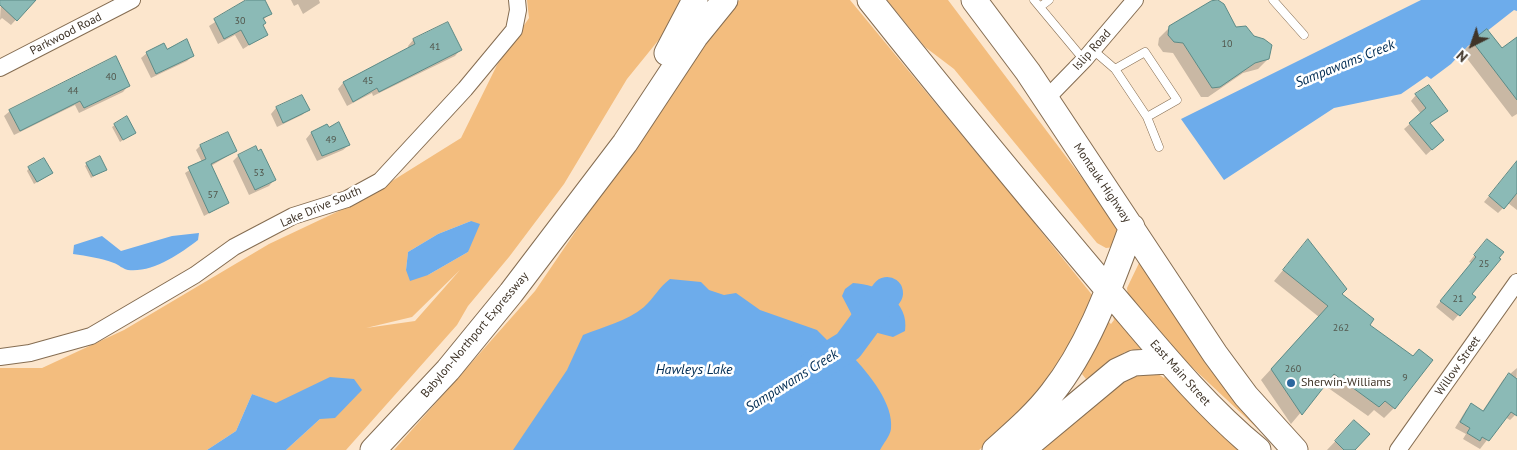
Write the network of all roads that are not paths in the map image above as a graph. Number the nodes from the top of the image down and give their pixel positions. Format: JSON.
{"nodes":[{"id":1,"x":132,"y":0,"type":"edge"},
{"id":2,"x":517,"y":0,"type":"edge"},
{"id":3,"x":695,"y":0,"type":"edge"},
{"id":4,"x":725,"y":0,"type":"edge"},
{"id":5,"x":870,"y":0,"type":"edge"},
{"id":6,"x":974,"y":0,"type":"edge"},
{"id":7,"x":1034,"y":0,"type":"edge"},
{"id":8,"x":1049,"y":0,"type":"edge"},
{"id":9,"x":1135,"y":0,"type":"edge"},
{"id":10,"x":1273,"y":0,"type":"edge"},
{"id":11,"x":1040,"y":7,"type":"junction"},
{"id":12,"x":1304,"y":36,"type":"dead end"},
{"id":13,"x":1088,"y":55,"type":"junction"},
{"id":14,"x":0,"y":68,"type":"edge"},
{"id":15,"x":1115,"y":69,"type":"junction"},
{"id":16,"x":1046,"y":99,"type":"junction"},
{"id":17,"x":1147,"y":118,"type":"junction"},
{"id":18,"x":1159,"y":147,"type":"dead end"},
{"id":19,"x":570,"y":213,"type":"junction"},
{"id":20,"x":1132,"y":227,"type":"junction"},
{"id":21,"x":1517,"y":282,"type":"edge"},
{"id":22,"x":1108,"y":290,"type":"junction"},
{"id":23,"x":0,"y":358,"type":"edge"},
{"id":24,"x":1168,"y":361,"type":"junction"},
{"id":25,"x":373,"y":450,"type":"edge"},
{"id":26,"x":995,"y":450,"type":"edge"},
{"id":27,"x":1022,"y":450,"type":"edge"},
{"id":28,"x":1258,"y":450,"type":"edge"},
{"id":29,"x":1295,"y":450,"type":"edge"},
{"id":30,"x":1398,"y":450,"type":"edge"}],
"edges":[{"from":1,"to":14,"type":"street","name":"Parkwood Road"},
{"from":2,"to":23,"type":"street","name":"Lake Drive South"},
{"from":3,"to":19,"type":"main road"},
{"from":4,"to":19,"type":"main road"},
{"from":5,"to":22,"type":"main road"},
{"from":6,"to":16,"type":"main road","name":"Montauk Highway"},
{"from":7,"to":11,"type":"lane"},
{"from":8,"to":11,"type":"lane"},
{"from":9,"to":13,"type":"street","name":"Islip Road"},
{"from":10,"to":12,"type":"lane"},
{"from":11,"to":13,"type":"lane"},
{"from":13,"to":15,"type":"lane"},
{"from":13,"to":16,"type":"street","name":"Islip Road"},
{"from":15,"to":17,"type":"lane"},
{"from":15,"to":17,"type":"lane"},
{"from":16,"to":20,"type":"main road","name":"Montauk Highway"},
{"from":17,"to":18,"type":"lane"},
{"from":19,"to":25,"type":"main road","name":"Babylon-Northport Expressway"},
{"from":20,"to":22,"type":"main road"},
{"from":20,"to":29,"type":"main road","name":"Montauk Highway"},
{"from":21,"to":30,"type":"street","name":"Willow Street"},
{"from":22,"to":24,"type":"main road","name":"East Main Street"},
{"from":22,"to":26,"type":"main road"},
{"from":24,"to":27,"type":"main road"},
{"from":24,"to":28,"type":"main road","name":"East Main Street"}]}
